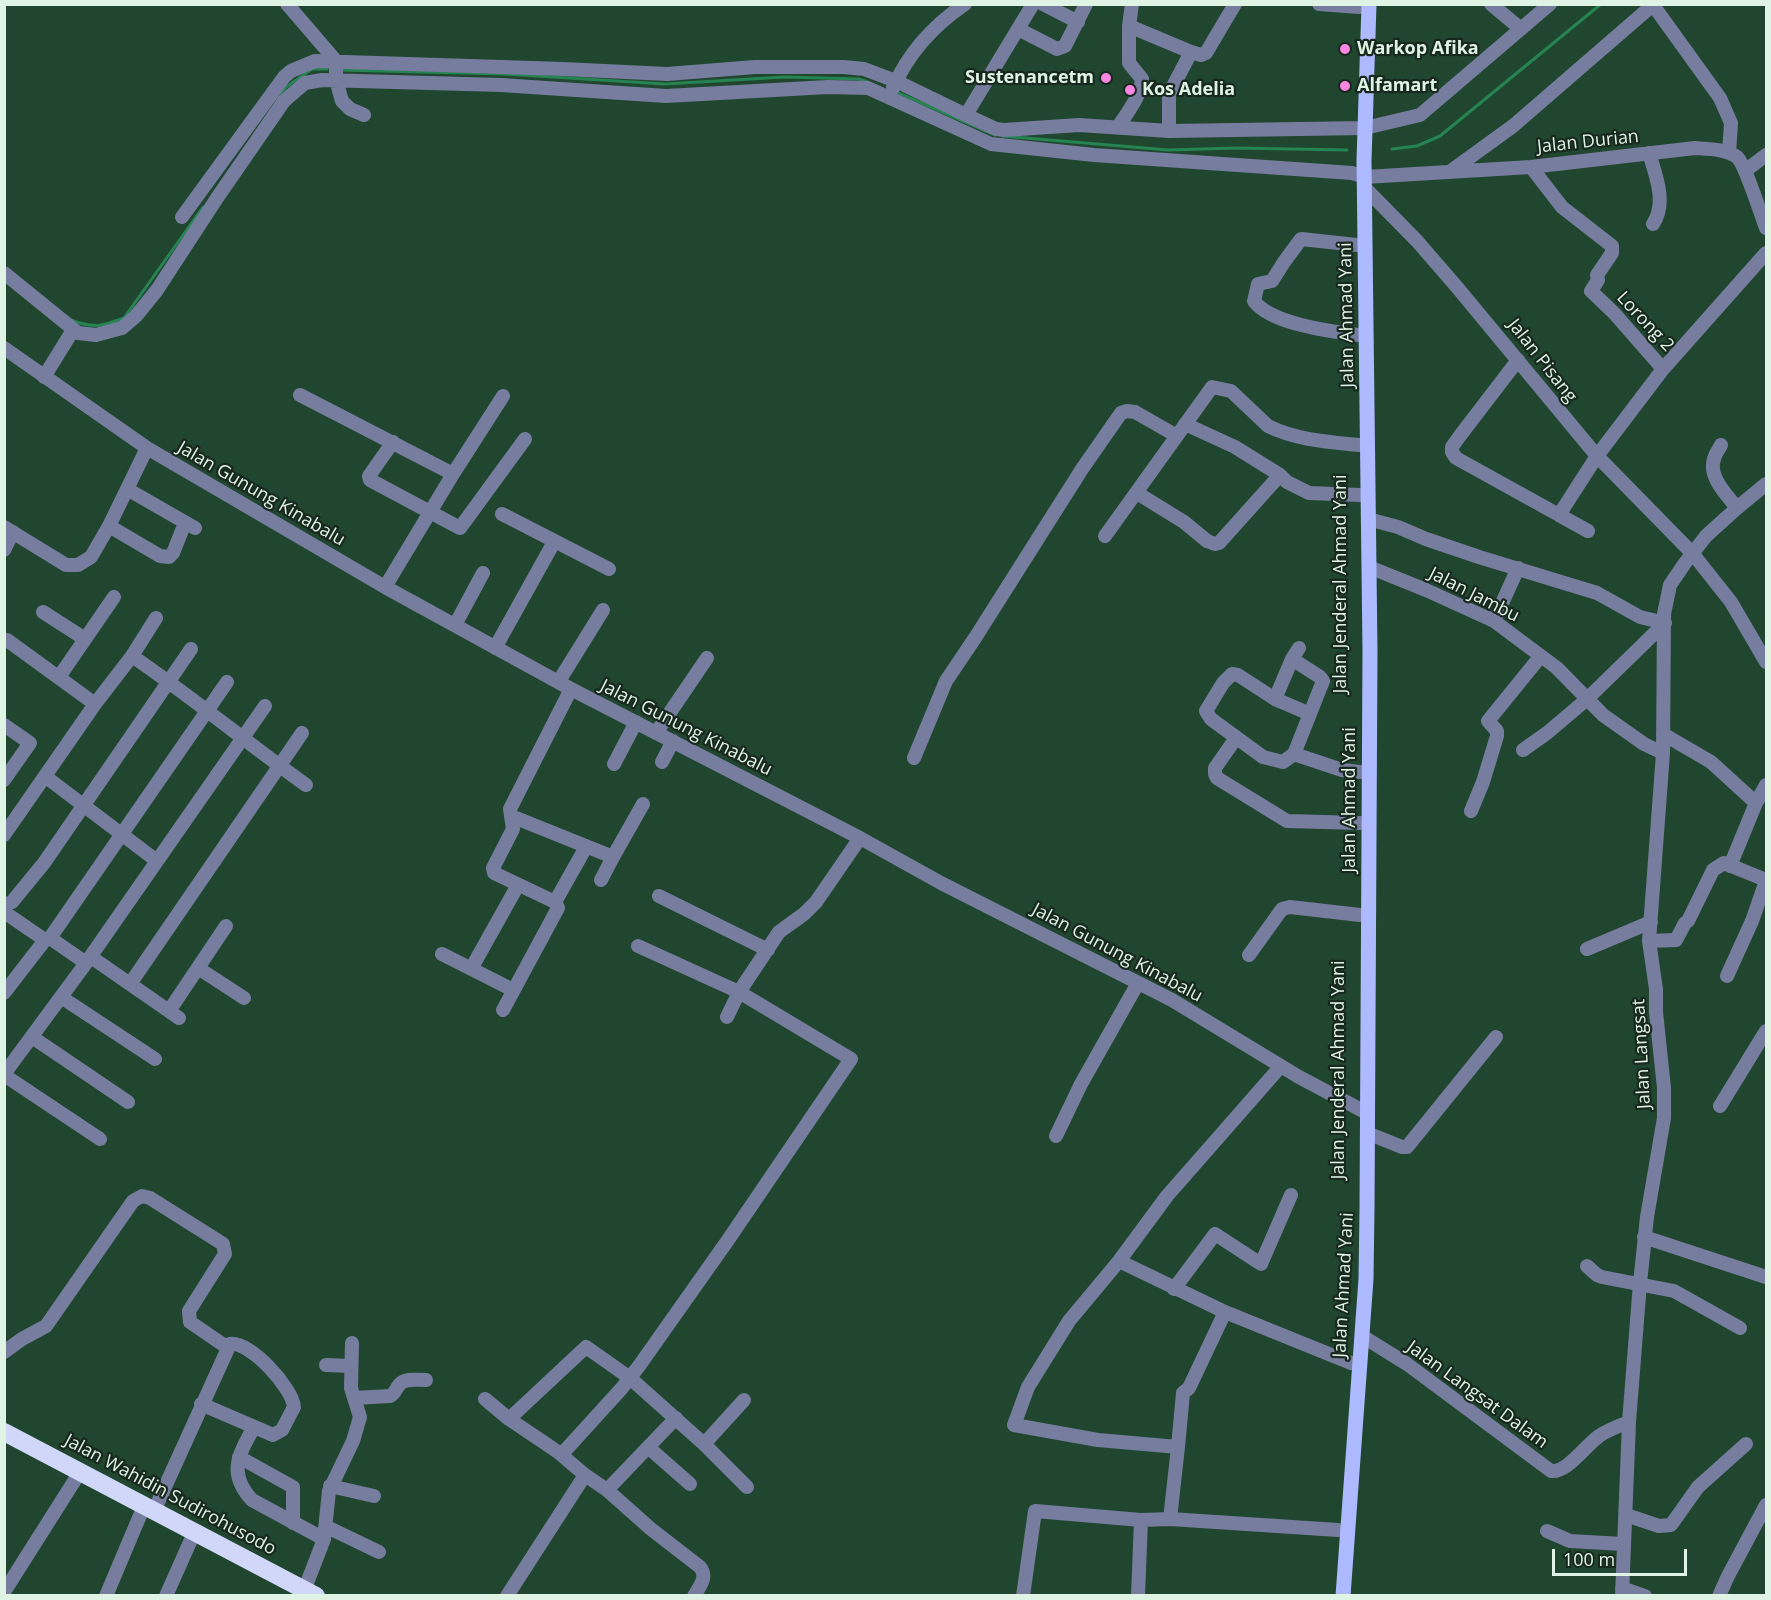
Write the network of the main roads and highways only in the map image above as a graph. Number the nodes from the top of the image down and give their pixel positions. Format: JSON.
{"nodes":[{"id":1,"x":1362,"y":5,"type":"edge"},
{"id":2,"x":1361,"y":173,"type":"junction"},
{"id":3,"x":1365,"y":651,"type":"junction"},
{"id":4,"x":1364,"y":780,"type":"junction"},
{"id":5,"x":1362,"y":1111,"type":"junction"},
{"id":6,"x":4,"y":1432,"type":"edge"},
{"id":7,"x":308,"y":1593,"type":"edge"},
{"id":8,"x":1334,"y":1596,"type":"edge"},
{"id":9,"x":1343,"y":1596,"type":"edge"}],
"edges":[{"from":1,"to":2,"type":"main road","name":"Jalan Ahmad Yani"},
{"from":2,"to":3,"type":"main road","name":"Jalan Ahmad Yani"},
{"from":2,"to":3,"type":"main road","name":"Jalan Jenderal Ahmad Yani"},
{"from":3,"to":4,"type":"main road","name":"Jalan Ahmad Yani"},
{"from":4,"to":5,"type":"main road","name":"Jalan Ahmad Yani"},
{"from":4,"to":5,"type":"main road","name":"Jalan Jenderal Ahmad Yani"},
{"from":5,"to":8,"type":"main road","name":"Jalan Jenderal Ahmad Yani"},
{"from":5,"to":9,"type":"main road","name":"Jalan Ahmad Yani"},
{"from":6,"to":7,"type":"highway","name":"Jalan Wahidin Sudirohusodo"}]}
